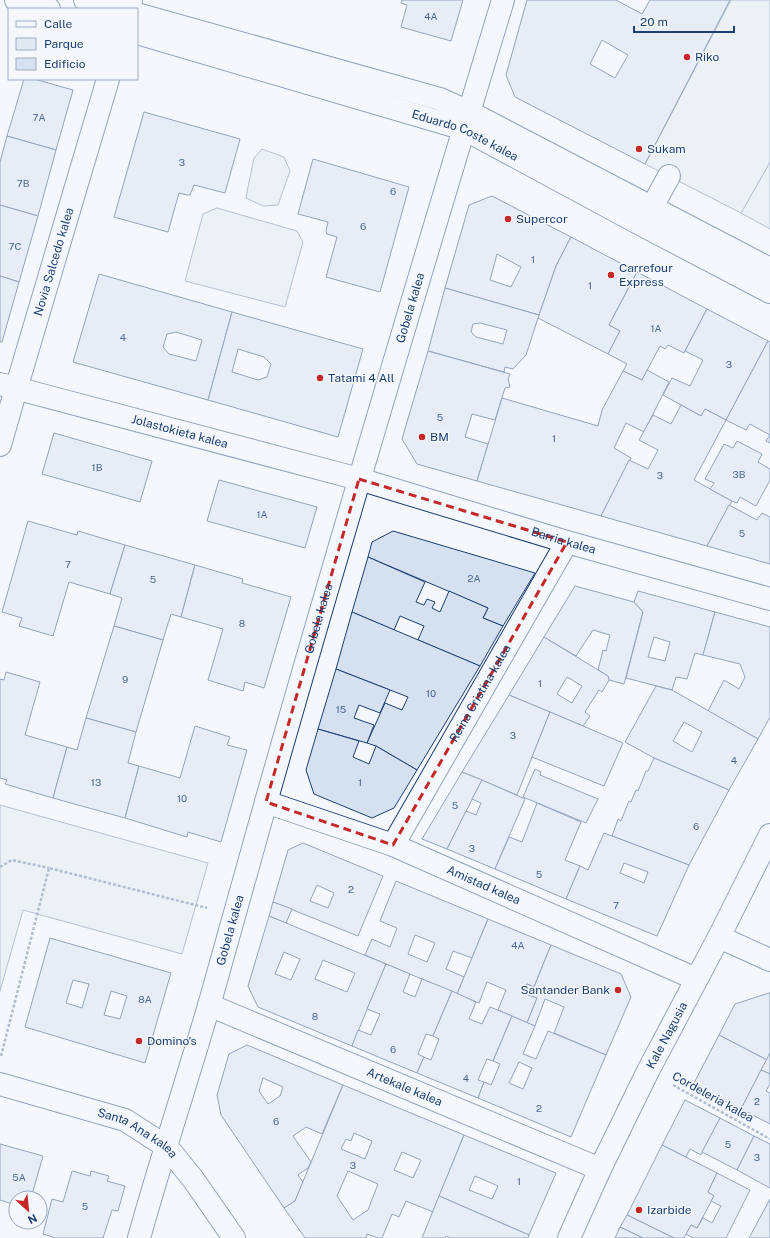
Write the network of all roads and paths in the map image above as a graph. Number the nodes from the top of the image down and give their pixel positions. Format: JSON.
{"nodes":[{"id":1,"x":16,"y":0,"type":"edge"},
{"id":2,"x":85,"y":0,"type":"edge"},
{"id":3,"x":504,"y":0,"type":"edge"},
{"id":4,"x":45,"y":8,"type":"edge"},
{"id":5,"x":115,"y":8,"type":"edge"},
{"id":6,"x":138,"y":14,"type":"edge"},
{"id":7,"x":138,"y":34,"type":"edge"},
{"id":8,"x":108,"y":80,"type":"edge"},
{"id":9,"x":466,"y":120,"type":"junction"},
{"id":10,"x":669,"y":176,"type":"dead end"},
{"id":11,"x":652,"y":207,"type":"junction"},
{"id":12,"x":770,"y":269,"type":"edge"},
{"id":13,"x":770,"y":292,"type":"edge"},
{"id":14,"x":8,"y":386,"type":"edge"},
{"id":15,"x":0,"y":445,"type":"edge"},
{"id":16,"x":359,"y":479,"type":"junction"},
{"id":17,"x":567,"y":542,"type":"junction"},
{"id":18,"x":770,"y":599,"type":"edge"},
{"id":19,"x":266,"y":802,"type":"junction"},
{"id":20,"x":770,"y":835,"type":"edge"},
{"id":21,"x":392,"y":845,"type":"junction"},
{"id":22,"x":0,"y":867,"type":"edge"},
{"id":23,"x":49,"y":868,"type":"junction"},
{"id":24,"x":234,"y":916,"type":"junction"},
{"id":25,"x":719,"y":937,"type":"junction"},
{"id":26,"x":770,"y":960,"type":"edge"},
{"id":27,"x":696,"y":979,"type":"junction"},
{"id":28,"x":209,"y":1005,"type":"junction"},
{"id":29,"x":0,"y":1058,"type":"edge"},
{"id":30,"x":648,"y":1071,"type":"junction"},
{"id":31,"x":0,"y":1084,"type":"edge"},
{"id":32,"x":770,"y":1139,"type":"edge"},
{"id":33,"x":167,"y":1147,"type":"junction"},
{"id":34,"x":600,"y":1169,"type":"junction"},
{"id":35,"x":139,"y":1238,"type":"edge"},
{"id":36,"x":234,"y":1238,"type":"edge"},
{"id":37,"x":569,"y":1238,"type":"edge"}],
"edges":[{"from":1,"to":4,"type":"street"},
{"from":2,"to":5,"type":"street"},
{"from":3,"to":9,"type":"street","name":"Gobela kalea"},
{"from":6,"to":9,"type":"street","name":"Eduardo Coste kalea"},
{"from":7,"to":9,"type":"street","name":"Eduardo Coste kalea"},
{"from":8,"to":14,"type":"street","name":"Novia Salcedo kalea"},
{"from":9,"to":11,"type":"street","name":"Eduardo Coste kalea"},
{"from":9,"to":13,"type":"street","name":"Eduardo Coste kalea"},
{"from":9,"to":16,"type":"street","name":"Gobela kalea"},
{"from":10,"to":11,"type":"street"},
{"from":11,"to":12,"type":"street","name":"Eduardo Coste kalea"},
{"from":14,"to":15,"type":"street","name":"Novia Salcedo kalea"},
{"from":14,"to":16,"type":"street","name":"Jolastokieta kalea"},
{"from":16,"to":17,"type":"street","name":"Barria kalea"},
{"from":16,"to":19,"type":"street","name":"Gobela kalea"},
{"from":17,"to":18,"type":"street","name":"Barria kalea"},
{"from":17,"to":21,"type":"street","name":"Reina Cristina kalea"},
{"from":19,"to":21,"type":"street","name":"Amistad kalea"},
{"from":19,"to":24,"type":"street","name":"Gobela kalea"},
{"from":20,"to":25,"type":"street","name":"Kale Nagusia"},
{"from":21,"to":27,"type":"street","name":"Amistad kalea"},
{"from":22,"to":23,"type":"path"},
{"from":23,"to":24,"type":"path"},
{"from":23,"to":29,"type":"path"},
{"from":24,"to":28,"type":"street","name":"Gobela kalea"},
{"from":25,"to":26,"type":"street"},
{"from":25,"to":27,"type":"street","name":"Kale Nagusia"},
{"from":27,"to":30,"type":"street","name":"Kale Nagusia"},
{"from":28,"to":33,"type":"street","name":"Gobela kalea"},
{"from":28,"to":34,"type":"street","name":"Artekale kalea"},
{"from":30,"to":32,"type":"path","name":"Cordeleria kalea"},
{"from":30,"to":34,"type":"street","name":"Kale Nagusia"},
{"from":31,"to":33,"type":"street","name":"Santa Ana kalea"},
{"from":33,"to":35,"type":"street","name":"Gobela kalea"},
{"from":33,"to":36,"type":"street","name":"Santa Ana kalea"},
{"from":34,"to":37,"type":"street","name":"Kale Nagusia"}]}
